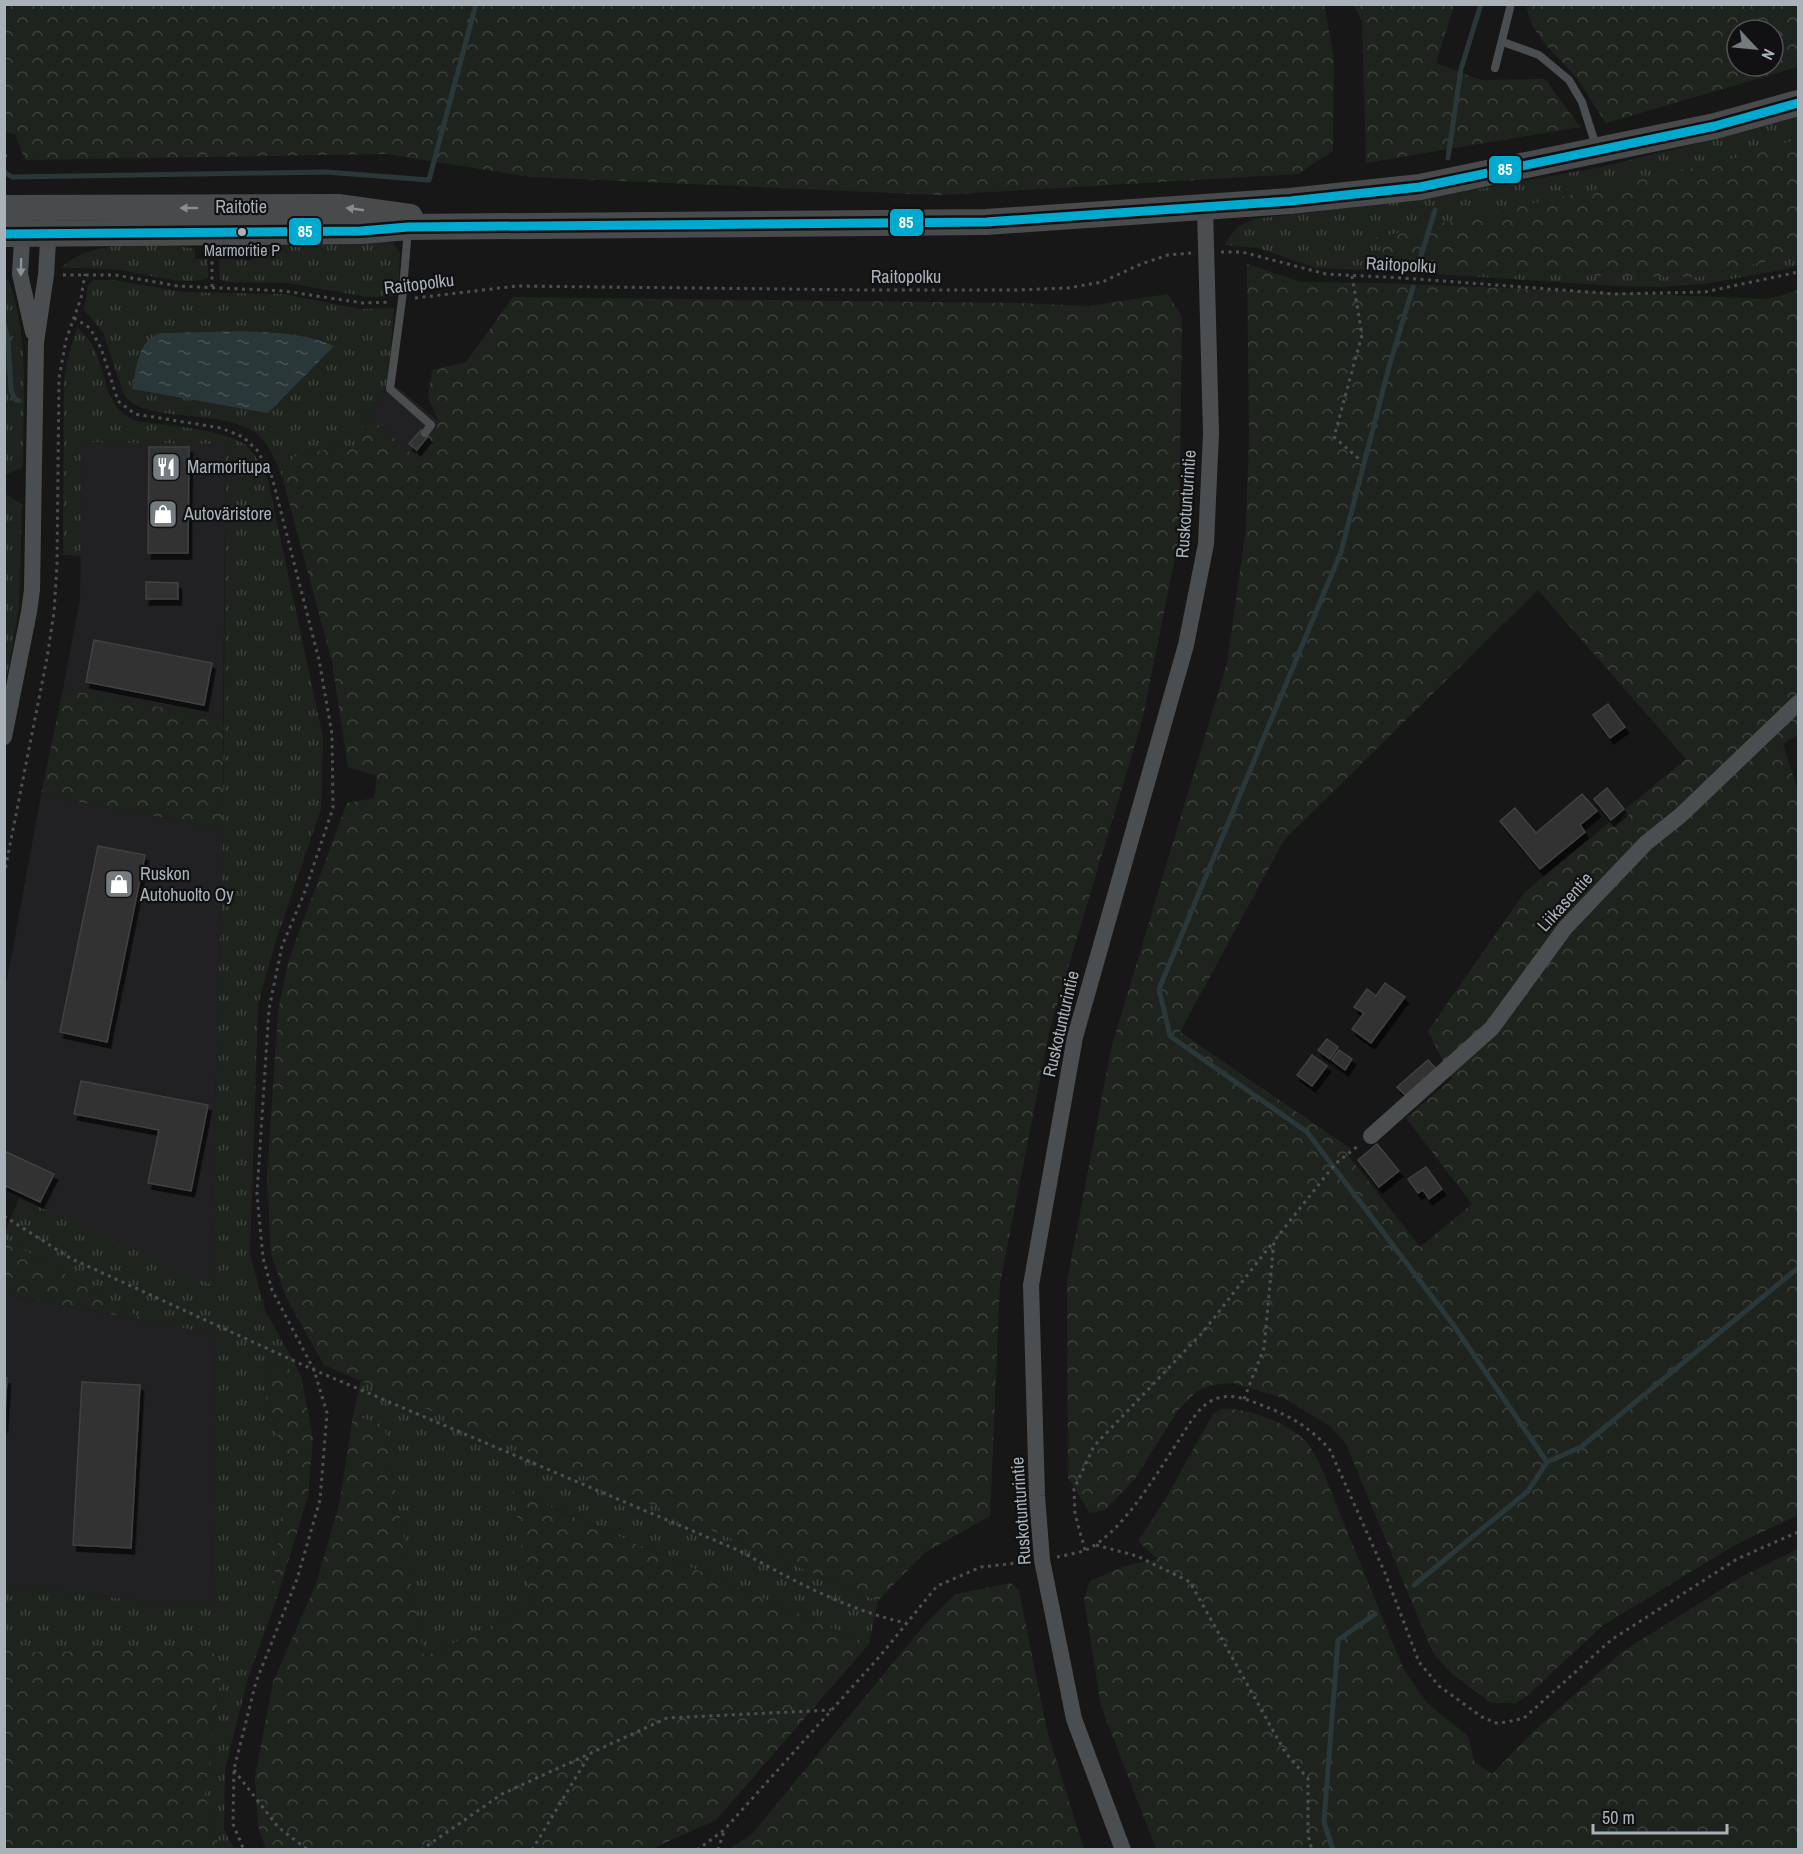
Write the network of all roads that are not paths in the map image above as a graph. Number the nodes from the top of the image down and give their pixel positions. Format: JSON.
{"nodes":[{"id":1,"x":1511,"y":4,"type":"edge"},
{"id":2,"x":1503,"y":42,"type":"junction"},
{"id":3,"x":1495,"y":68,"type":"dead end"},
{"id":4,"x":1798,"y":103,"type":"edge"},
{"id":5,"x":1598,"y":152,"type":"junction"},
{"id":6,"x":14,"y":208,"type":"edge"},
{"id":7,"x":49,"y":208,"type":"junction"},
{"id":8,"x":1205,"y":208,"type":"junction"},
{"id":9,"x":408,"y":222,"type":"junction"},
{"id":10,"x":25,"y":234,"type":"edge"},
{"id":11,"x":36,"y":342,"type":"junction"},
{"id":12,"x":424,"y":433,"type":"dead end"},
{"id":13,"x":1798,"y":703,"type":"edge"},
{"id":14,"x":4,"y":737,"type":"edge"},
{"id":15,"x":1371,"y":1136,"type":"road end"},
{"id":16,"x":1123,"y":1850,"type":"edge"}],
"edges":[{"from":1,"to":2,"type":"lane"},
{"from":2,"to":3,"type":"lane"},
{"from":2,"to":5,"type":"lane"},
{"from":4,"to":5,"type":"main road","name":"Raitotie"},
{"from":5,"to":8,"type":"main road","name":"Raitotie"},
{"from":6,"to":7,"type":"main road","name":"Raitotie"},
{"from":6,"to":10,"type":"street"},
{"from":9,"to":7,"type":"main road","name":"Raitotie","one_way":true},
{"from":7,"to":10,"type":"street"},
{"from":8,"to":9,"type":"main road","name":"Raitotie"},
{"from":8,"to":16,"type":"street","name":"Ruskotunturintie"},
{"from":9,"to":10,"type":"main road","name":"Raitotie"},
{"from":9,"to":12,"type":"lane"},
{"from":10,"to":11,"type":"street","one_way":true},
{"from":10,"to":11,"type":"street"},
{"from":11,"to":14,"type":"street"},
{"from":13,"to":15,"type":"street","name":"Liikasentie"}]}
